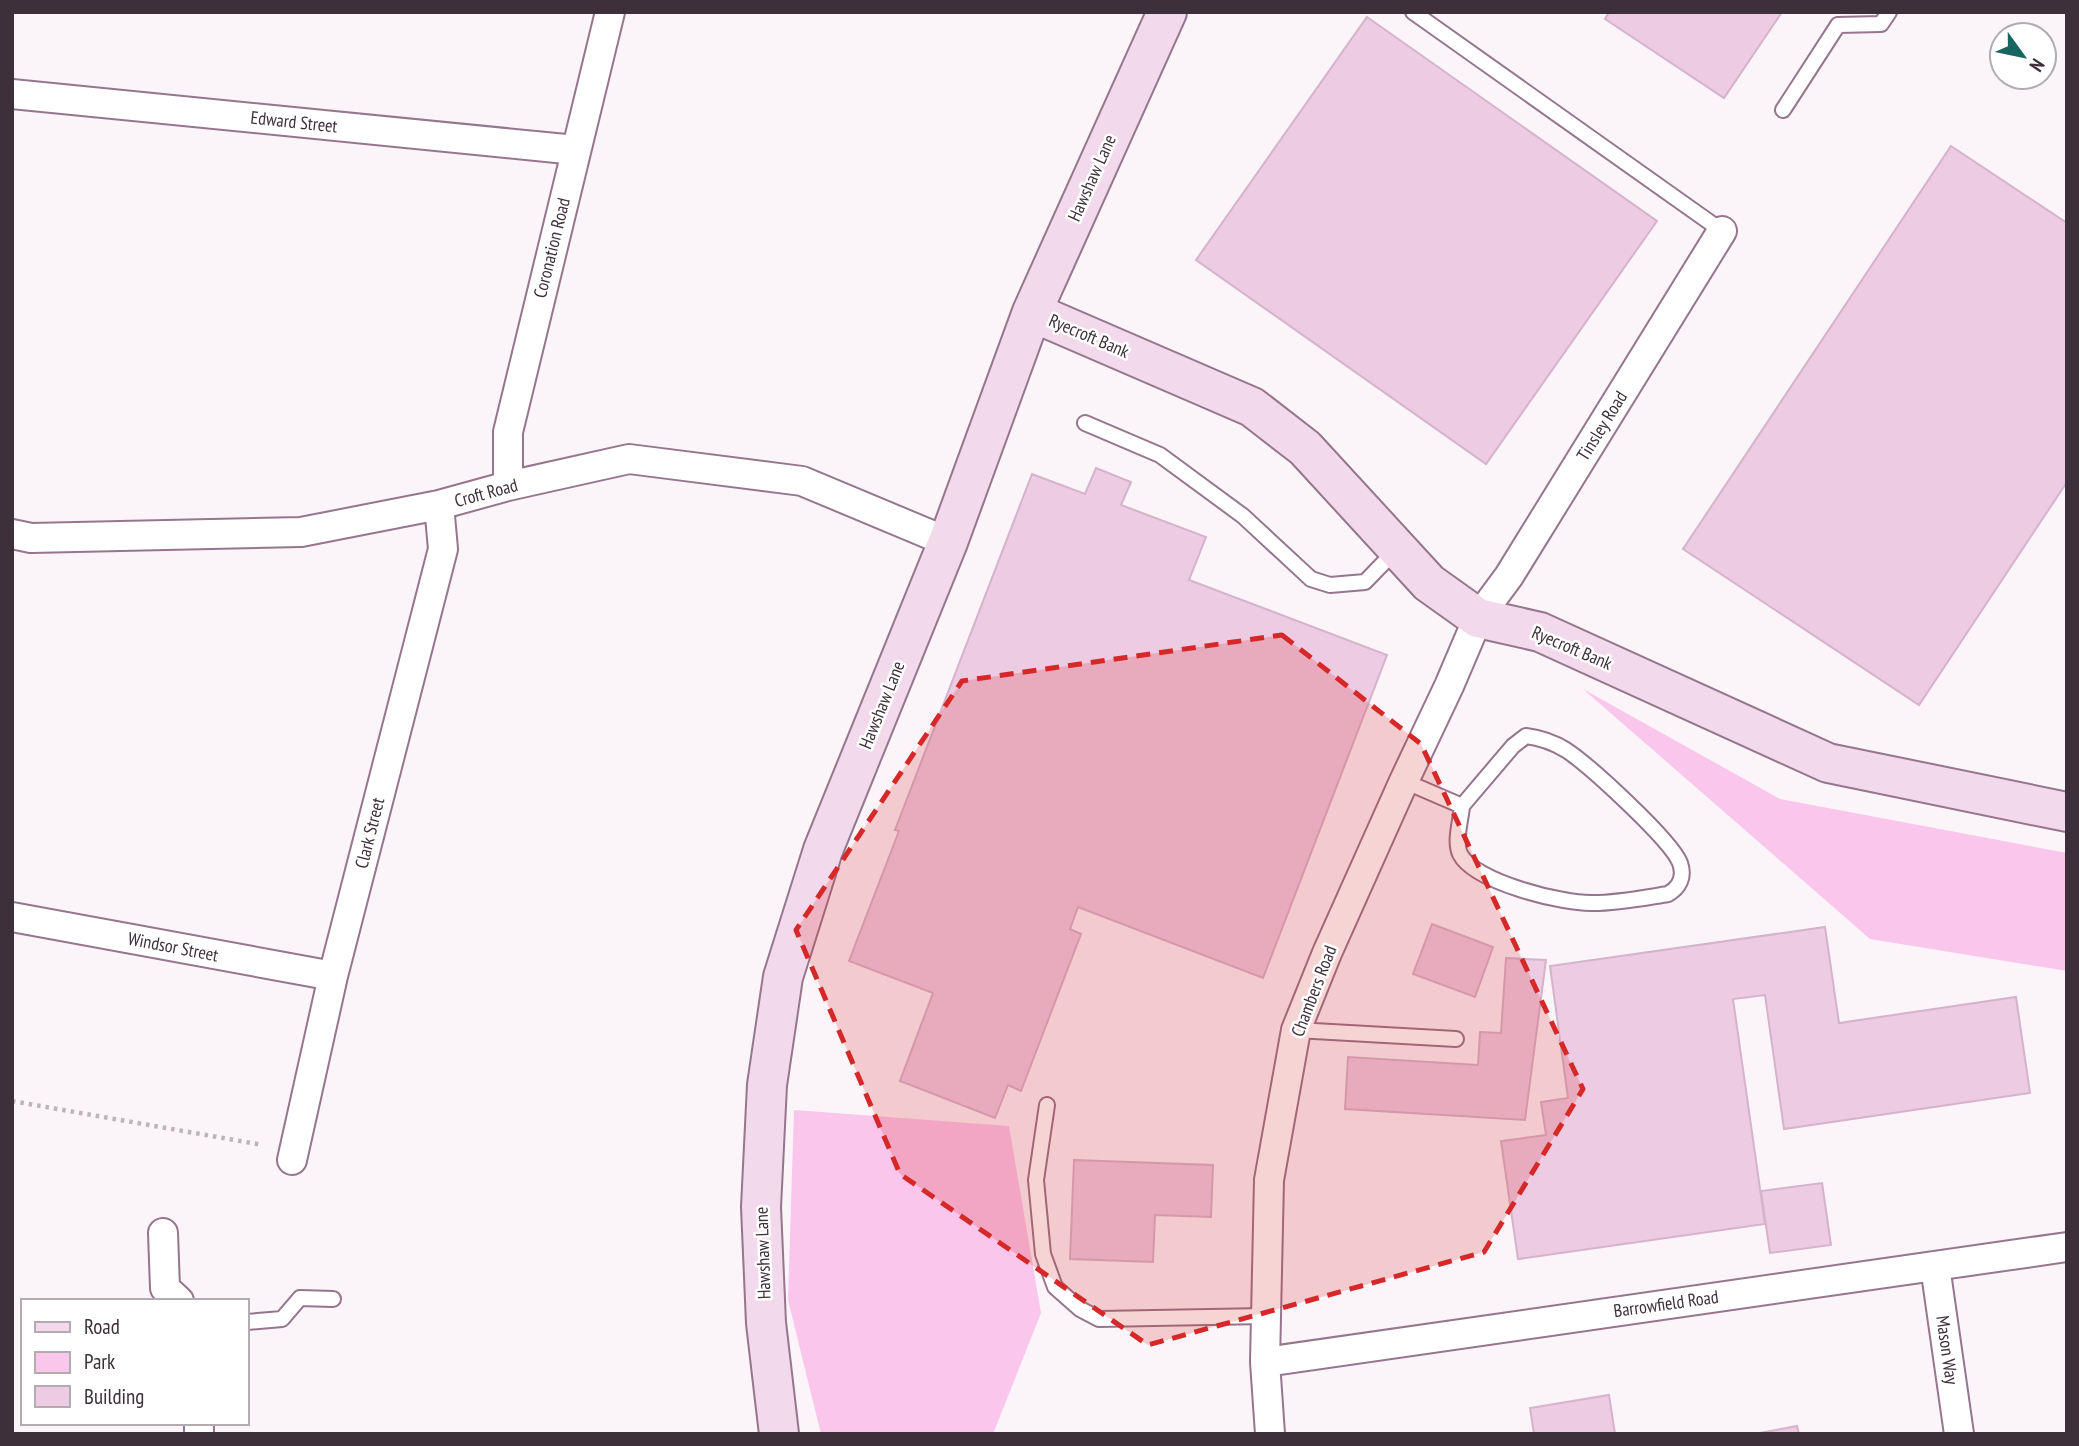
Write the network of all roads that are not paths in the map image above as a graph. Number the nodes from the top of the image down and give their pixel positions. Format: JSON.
{"nodes":[{"id":1,"x":610,"y":12,"type":"edge"},
{"id":2,"x":1167,"y":12,"type":"edge"},
{"id":3,"x":1413,"y":12,"type":"edge"},
{"id":4,"x":1889,"y":12,"type":"edge"},
{"id":5,"x":12,"y":94,"type":"edge"},
{"id":6,"x":1783,"y":110,"type":"dead end"},
{"id":7,"x":576,"y":150,"type":"junction"},
{"id":8,"x":1723,"y":231,"type":"joint"},
{"id":9,"x":1032,"y":312,"type":"junction"},
{"id":10,"x":1085,"y":423,"type":"dead end"},
{"id":11,"x":508,"y":486,"type":"junction"},
{"id":12,"x":439,"y":505,"type":"junction"},
{"id":13,"x":12,"y":534,"type":"edge"},
{"id":14,"x":948,"y":542,"type":"junction"},
{"id":15,"x":1397,"y":549,"type":"junction"},
{"id":16,"x":1478,"y":618,"type":"junction"},
{"id":17,"x":1404,"y":781,"type":"junction"},
{"id":18,"x":1462,"y":806,"type":"junction"},
{"id":19,"x":2067,"y":811,"type":"edge"},
{"id":20,"x":12,"y":917,"type":"edge"},
{"id":21,"x":333,"y":976,"type":"junction"},
{"id":22,"x":1296,"y":1030,"type":"junction"},
{"id":23,"x":1456,"y":1038,"type":"dead end"},
{"id":24,"x":1047,"y":1105,"type":"dead end"},
{"id":25,"x":293,"y":1155,"type":"road end"},
{"id":26,"x":163,"y":1233,"type":"dead end"},
{"id":27,"x":2067,"y":1247,"type":"edge"},
{"id":28,"x":1935,"y":1266,"type":"junction"},
{"id":29,"x":177,"y":1299,"type":"edge"},
{"id":30,"x":333,"y":1299,"type":"dead end"},
{"id":31,"x":1265,"y":1316,"type":"junction"},
{"id":32,"x":248,"y":1322,"type":"edge"},
{"id":33,"x":1265,"y":1362,"type":"junction"},
{"id":34,"x":779,"y":1434,"type":"edge"},
{"id":35,"x":1270,"y":1434,"type":"edge"},
{"id":36,"x":1959,"y":1434,"type":"edge"}],
"edges":[{"from":1,"to":7,"type":"street","name":"Coronation Road"},
{"from":2,"to":9,"type":"main road","name":"Hawshaw Lane"},
{"from":3,"to":8,"type":"lane"},
{"from":4,"to":6,"type":"lane"},
{"from":5,"to":7,"type":"street","name":"Edward Street"},
{"from":7,"to":11,"type":"street","name":"Coronation Road"},
{"from":8,"to":16,"type":"street","name":"Tinsley Road"},
{"from":9,"to":14,"type":"main road","name":"Hawshaw Lane"},
{"from":9,"to":15,"type":"main road","name":"Ryecroft Bank"},
{"from":10,"to":15,"type":"lane"},
{"from":11,"to":12,"type":"street","name":"Croft Road"},
{"from":11,"to":14,"type":"street","name":"Croft Road"},
{"from":12,"to":13,"type":"street","name":"Croft Road"},
{"from":12,"to":21,"type":"street","name":"Clark Street"},
{"from":14,"to":34,"type":"main road","name":"Hawshaw Lane"},
{"from":15,"to":16,"type":"main road","name":"Ryecroft Bank"},
{"from":16,"to":17,"type":"street","name":"Chambers Road"},
{"from":16,"to":19,"type":"main road","name":"Ryecroft Bank"},
{"from":17,"to":18,"type":"lane"},
{"from":17,"to":22,"type":"street","name":"Chambers Road"},
{"from":18,"to":18,"type":"lane"},
{"from":20,"to":21,"type":"street","name":"Windsor Street"},
{"from":21,"to":25,"type":"street","name":"Clark Street"},
{"from":22,"to":23,"type":"lane"},
{"from":22,"to":31,"type":"street","name":"Chambers Road"},
{"from":24,"to":31,"type":"lane"},
{"from":26,"to":29,"type":"street"},
{"from":27,"to":28,"type":"street","name":"Barrowfield Road"},
{"from":28,"to":33,"type":"street","name":"Barrowfield Road"},
{"from":28,"to":36,"type":"street","name":"Mason Way"},
{"from":30,"to":32,"type":"lane"},
{"from":31,"to":33,"type":"street","name":"Chambers Road"},
{"from":33,"to":35,"type":"street","name":"Chambers Road"}]}
